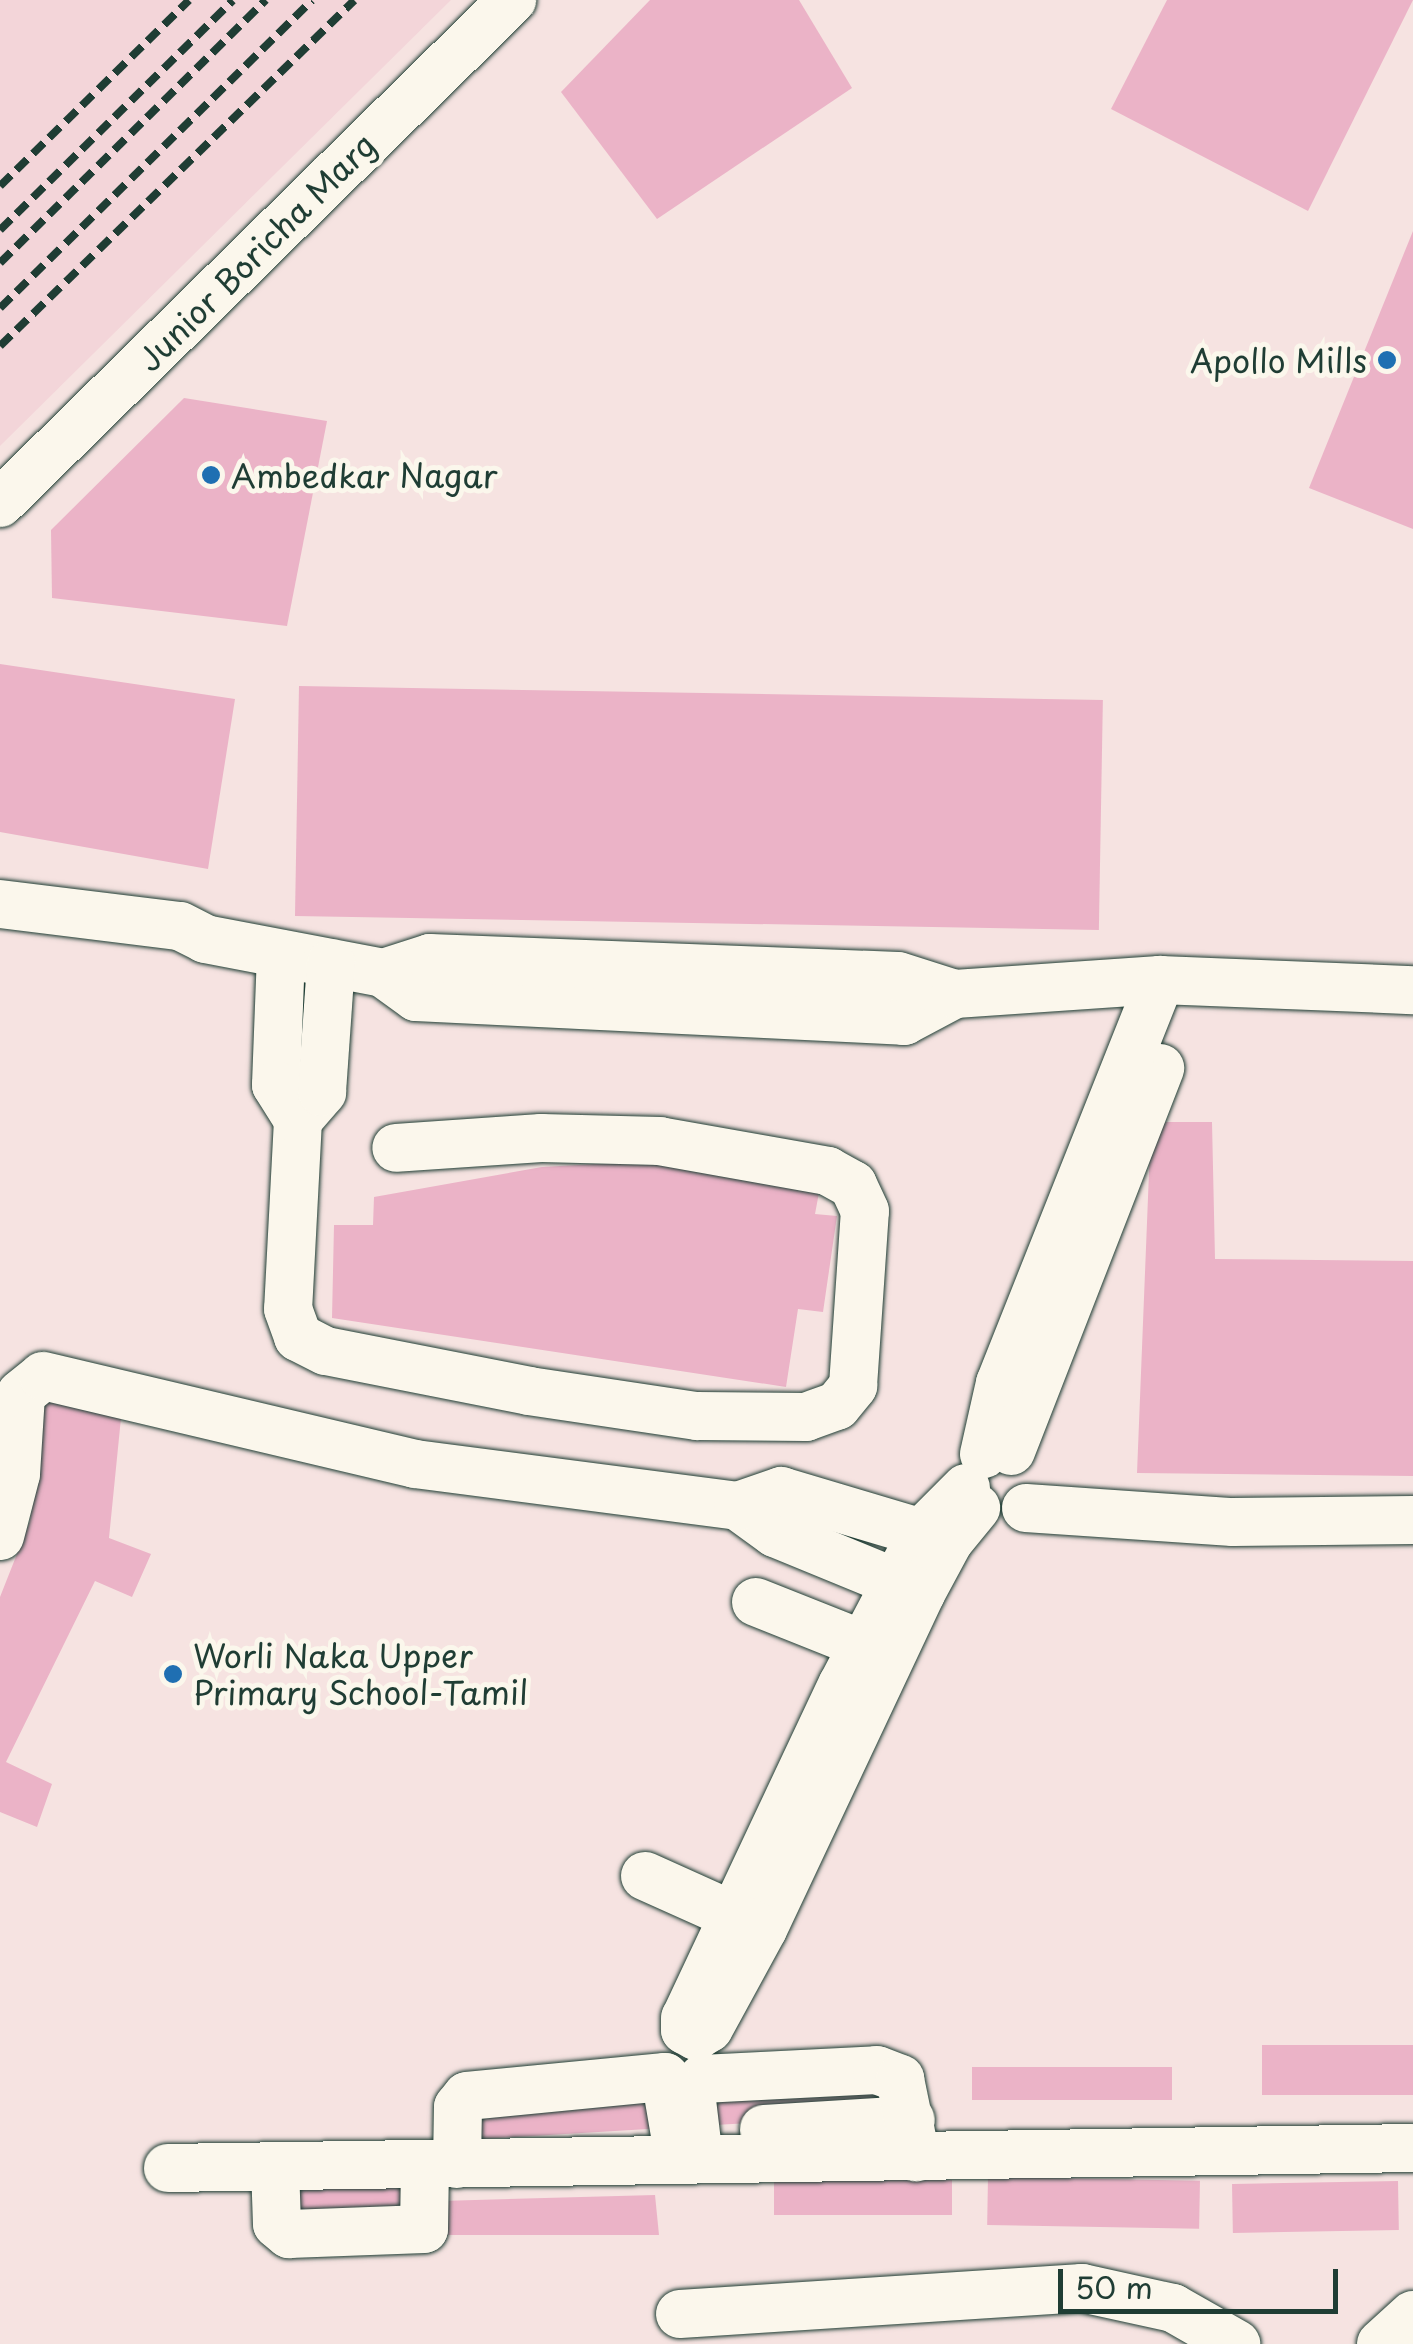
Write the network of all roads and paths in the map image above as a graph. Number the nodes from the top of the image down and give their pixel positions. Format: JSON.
{"nodes":[{"id":1,"x":512,"y":0,"type":"edge"},
{"id":2,"x":0,"y":503,"type":"edge"},
{"id":3,"x":0,"y":904,"type":"edge"},
{"id":4,"x":0,"y":934,"type":"edge"},
{"id":5,"x":205,"y":939,"type":"junction"},
{"id":6,"x":281,"y":954,"type":"junction"},
{"id":7,"x":331,"y":963,"type":"junction"},
{"id":8,"x":1177,"y":980,"type":"junction"},
{"id":9,"x":1413,"y":990,"type":"edge"},
{"id":10,"x":298,"y":1120,"type":"junction"},
{"id":11,"x":396,"y":1148,"type":"dead end"},
{"id":12,"x":968,"y":1496,"type":"junction"},
{"id":13,"x":738,"y":1506,"type":"junction"},
{"id":14,"x":1413,"y":1520,"type":"edge"},
{"id":15,"x":0,"y":1536,"type":"edge"},
{"id":16,"x":908,"y":1588,"type":"junction"},
{"id":17,"x":756,"y":1602,"type":"dead end"},
{"id":18,"x":875,"y":1650,"type":"junction"},
{"id":19,"x":648,"y":1870,"type":"dead end"},
{"id":20,"x":913,"y":2138,"type":"junction"},
{"id":21,"x":1413,"y":2148,"type":"edge"},
{"id":22,"x":691,"y":2151,"type":"junction"},
{"id":23,"x":441,"y":2164,"type":"junction"},
{"id":24,"x":275,"y":2167,"type":"junction"},
{"id":25,"x":168,"y":2168,"type":"dead end"},
{"id":26,"x":680,"y":2314,"type":"dead end"},
{"id":27,"x":1413,"y":2315,"type":"edge"},
{"id":28,"x":1236,"y":2344,"type":"edge"},
{"id":29,"x":1382,"y":2344,"type":"edge"}],
"edges":[{"from":1,"to":2,"type":"street","name":"Junior Boricha Marg"},
{"from":3,"to":5,"type":"street"},
{"from":4,"to":5,"type":"street"},
{"from":5,"to":6,"type":"street"},
{"from":6,"to":7,"type":"street"},
{"from":6,"to":10,"type":"street"},
{"from":7,"to":8,"type":"street"},
{"from":7,"to":10,"type":"street"},
{"from":8,"to":9,"type":"street"},
{"from":8,"to":12,"type":"street"},
{"from":10,"to":11,"type":"street"},
{"from":12,"to":13,"type":"street"},
{"from":12,"to":14,"type":"street"},
{"from":12,"to":16,"type":"street"},
{"from":13,"to":15,"type":"street"},
{"from":13,"to":16,"type":"street"},
{"from":16,"to":18,"type":"street"},
{"from":17,"to":18,"type":"street"},
{"from":18,"to":19,"type":"street"},
{"from":20,"to":21,"type":"street"},
{"from":20,"to":22,"type":"street"},
{"from":20,"to":22,"type":"street"},
{"from":22,"to":23,"type":"street"},
{"from":22,"to":23,"type":"street"},
{"from":23,"to":24,"type":"street"},
{"from":23,"to":24,"type":"street"},
{"from":24,"to":25,"type":"street"},
{"from":26,"to":28,"type":"street"},
{"from":27,"to":29,"type":"street"}]}
